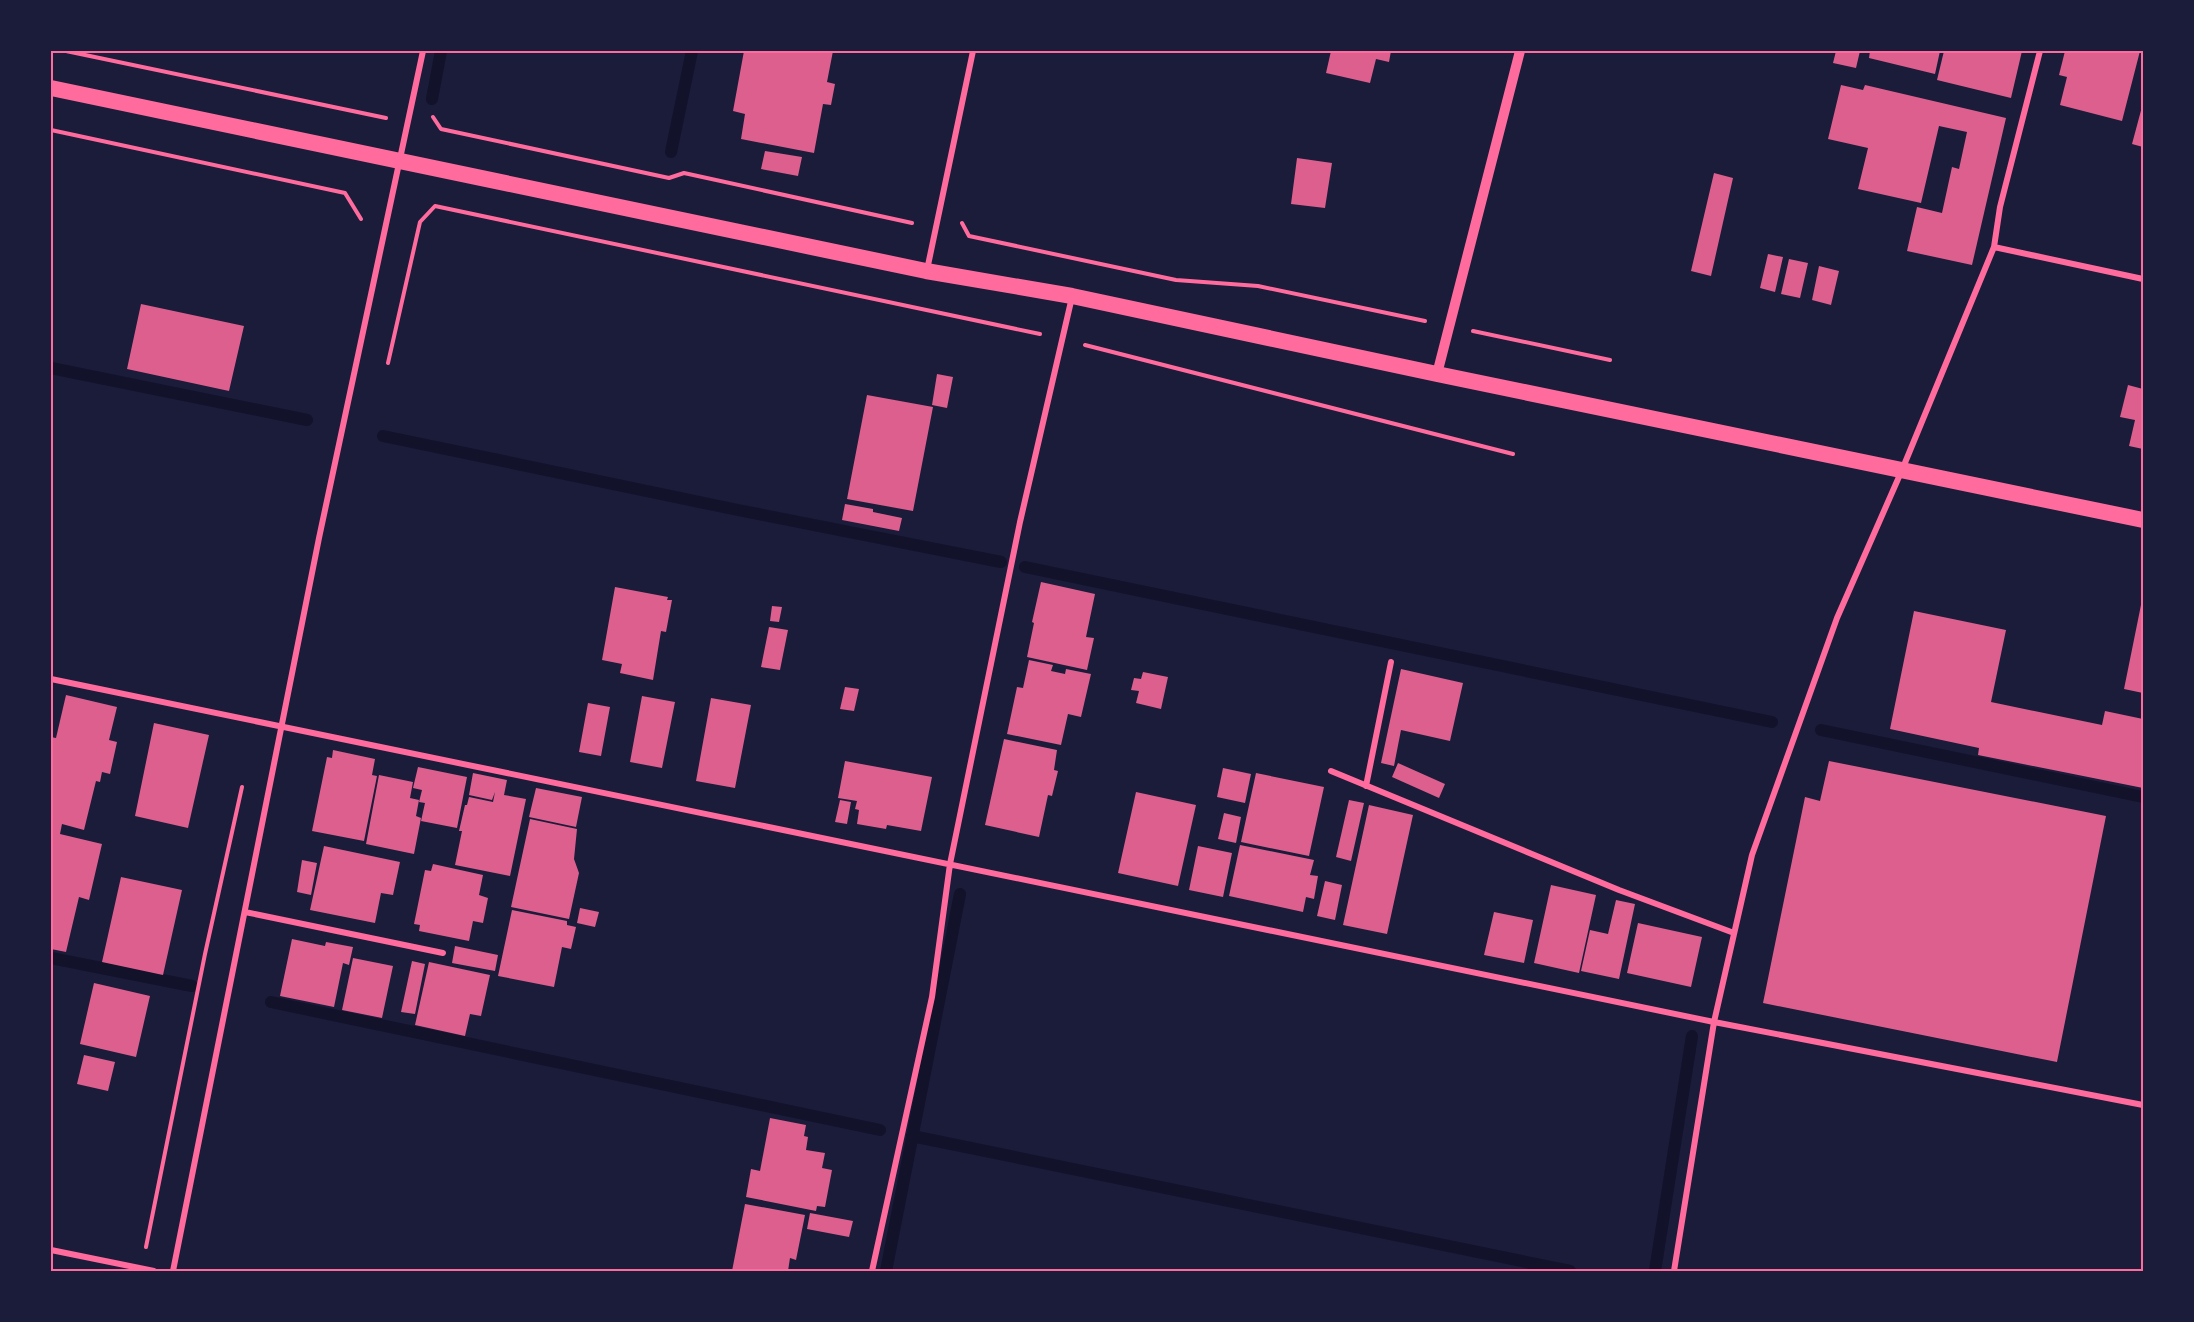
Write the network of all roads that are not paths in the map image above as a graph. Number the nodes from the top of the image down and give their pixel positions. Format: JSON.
{"nodes":[{"id":1,"x":423,"y":51,"type":"edge"},
{"id":2,"x":973,"y":51,"type":"edge"},
{"id":3,"x":1520,"y":51,"type":"edge"},
{"id":4,"x":2040,"y":51,"type":"edge"},
{"id":5,"x":51,"y":88,"type":"edge"},
{"id":6,"x":399,"y":161,"type":"junction"},
{"id":7,"x":1994,"y":247,"type":"junction"},
{"id":8,"x":927,"y":271,"type":"junction"},
{"id":9,"x":2143,"y":279,"type":"edge"},
{"id":10,"x":1072,"y":296,"type":"junction"},
{"id":11,"x":1437,"y":374,"type":"junction"},
{"id":12,"x":1902,"y":470,"type":"junction"},
{"id":13,"x":2143,"y":520,"type":"edge"},
{"id":14,"x":1391,"y":662,"type":"dead end"},
{"id":15,"x":51,"y":679,"type":"edge"},
{"id":16,"x":282,"y":728,"type":"junction"},
{"id":17,"x":1331,"y":771,"type":"dead end"},
{"id":18,"x":1366,"y":786,"type":"junction"},
{"id":19,"x":950,"y":864,"type":"junction"},
{"id":20,"x":245,"y":912,"type":"junction"},
{"id":21,"x":1734,"y":933,"type":"junction"},
{"id":22,"x":443,"y":953,"type":"dead end"},
{"id":23,"x":1714,"y":1022,"type":"junction"},
{"id":24,"x":2143,"y":1105,"type":"edge"},
{"id":25,"x":51,"y":1250,"type":"edge"},
{"id":26,"x":154,"y":1271,"type":"edge"},
{"id":27,"x":173,"y":1271,"type":"edge"},
{"id":28,"x":872,"y":1271,"type":"edge"},
{"id":29,"x":1674,"y":1271,"type":"edge"}],
"edges":[{"from":1,"to":6,"type":"street"},
{"from":2,"to":8,"type":"street"},
{"from":3,"to":11,"type":"street"},
{"from":4,"to":7,"type":"street"},
{"from":5,"to":6,"type":"highway"},
{"from":6,"to":8,"type":"highway"},
{"from":6,"to":16,"type":"street"},
{"from":7,"to":9,"type":"street"},
{"from":7,"to":12,"type":"street"},
{"from":8,"to":10,"type":"highway"},
{"from":10,"to":11,"type":"highway"},
{"from":10,"to":19,"type":"street"},
{"from":11,"to":12,"type":"highway"},
{"from":12,"to":13,"type":"highway"},
{"from":12,"to":21,"type":"street"},
{"from":14,"to":18,"type":"street"},
{"from":15,"to":16,"type":"street"},
{"from":16,"to":19,"type":"street"},
{"from":16,"to":20,"type":"street"},
{"from":17,"to":18,"type":"street"},
{"from":18,"to":21,"type":"street"},
{"from":19,"to":23,"type":"street"},
{"from":19,"to":28,"type":"street"},
{"from":20,"to":22,"type":"street"},
{"from":20,"to":27,"type":"street"},
{"from":21,"to":23,"type":"street"},
{"from":23,"to":24,"type":"street"},
{"from":23,"to":29,"type":"street"},
{"from":25,"to":26,"type":"street"}]}
